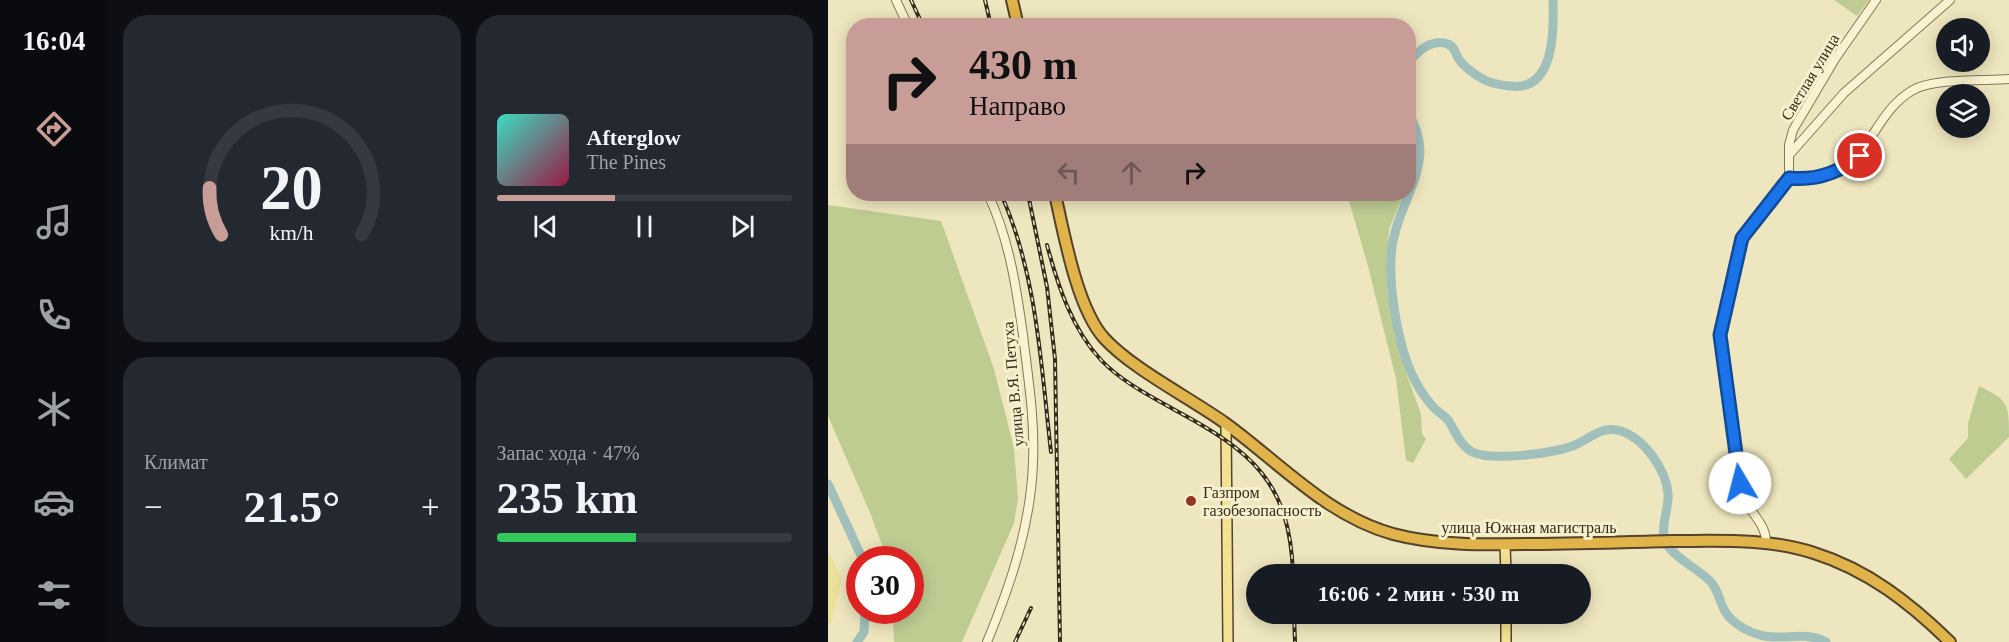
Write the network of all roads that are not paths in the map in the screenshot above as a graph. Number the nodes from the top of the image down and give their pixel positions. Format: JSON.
{"nodes":[{"id":1,"x":896,"y":0,"type":"edge"},
{"id":2,"x":1012,"y":0,"type":"edge"},
{"id":3,"x":1876,"y":0,"type":"edge"},
{"id":4,"x":1950,"y":0,"type":"edge"},
{"id":5,"x":904,"y":18,"type":"edge"},
{"id":6,"x":1016,"y":18,"type":"edge"},
{"id":7,"x":2009,"y":80,"type":"edge"},
{"id":8,"x":1790,"y":154,"type":"junction"},
{"id":9,"x":1789,"y":178,"type":"junction"},
{"id":10,"x":991,"y":201,"type":"edge"},
{"id":11,"x":1057,"y":201,"type":"edge"},
{"id":12,"x":1226,"y":424,"type":"junction"},
{"id":13,"x":1766,"y":543,"type":"junction"},
{"id":14,"x":1505,"y":545,"type":"junction"},
{"id":15,"x":1506,"y":564,"type":"edge"},
{"id":16,"x":1506,"y":624,"type":"edge"},
{"id":17,"x":987,"y":642,"type":"edge"},
{"id":18,"x":1228,"y":642,"type":"edge"},
{"id":19,"x":1506,"y":642,"type":"edge"},
{"id":20,"x":1950,"y":642,"type":"edge"}],
"edges":[{"from":1,"to":5,"type":"street"},
{"from":2,"to":6,"type":"highway"},
{"from":3,"to":8,"type":"street","name":"Светлая улица"},
{"from":4,"to":8,"type":"street"},
{"from":7,"to":9,"type":"street"},
{"from":8,"to":9,"type":"street","name":"Светлая улица"},
{"from":9,"to":13,"type":"street"},
{"from":10,"to":17,"type":"street","name":"улица В.Я. Петуха"},
{"from":11,"to":12,"type":"highway","name":"улица Южная магистраль"},
{"from":12,"to":14,"type":"highway","name":"улица Южная магистраль"},
{"from":12,"to":18,"type":"main road"},
{"from":13,"to":14,"type":"highway","name":"улица Южная магистраль"},
{"from":13,"to":20,"type":"highway"},
{"from":14,"to":15,"type":"main road"},
{"from":16,"to":19,"type":"main road"}]}
